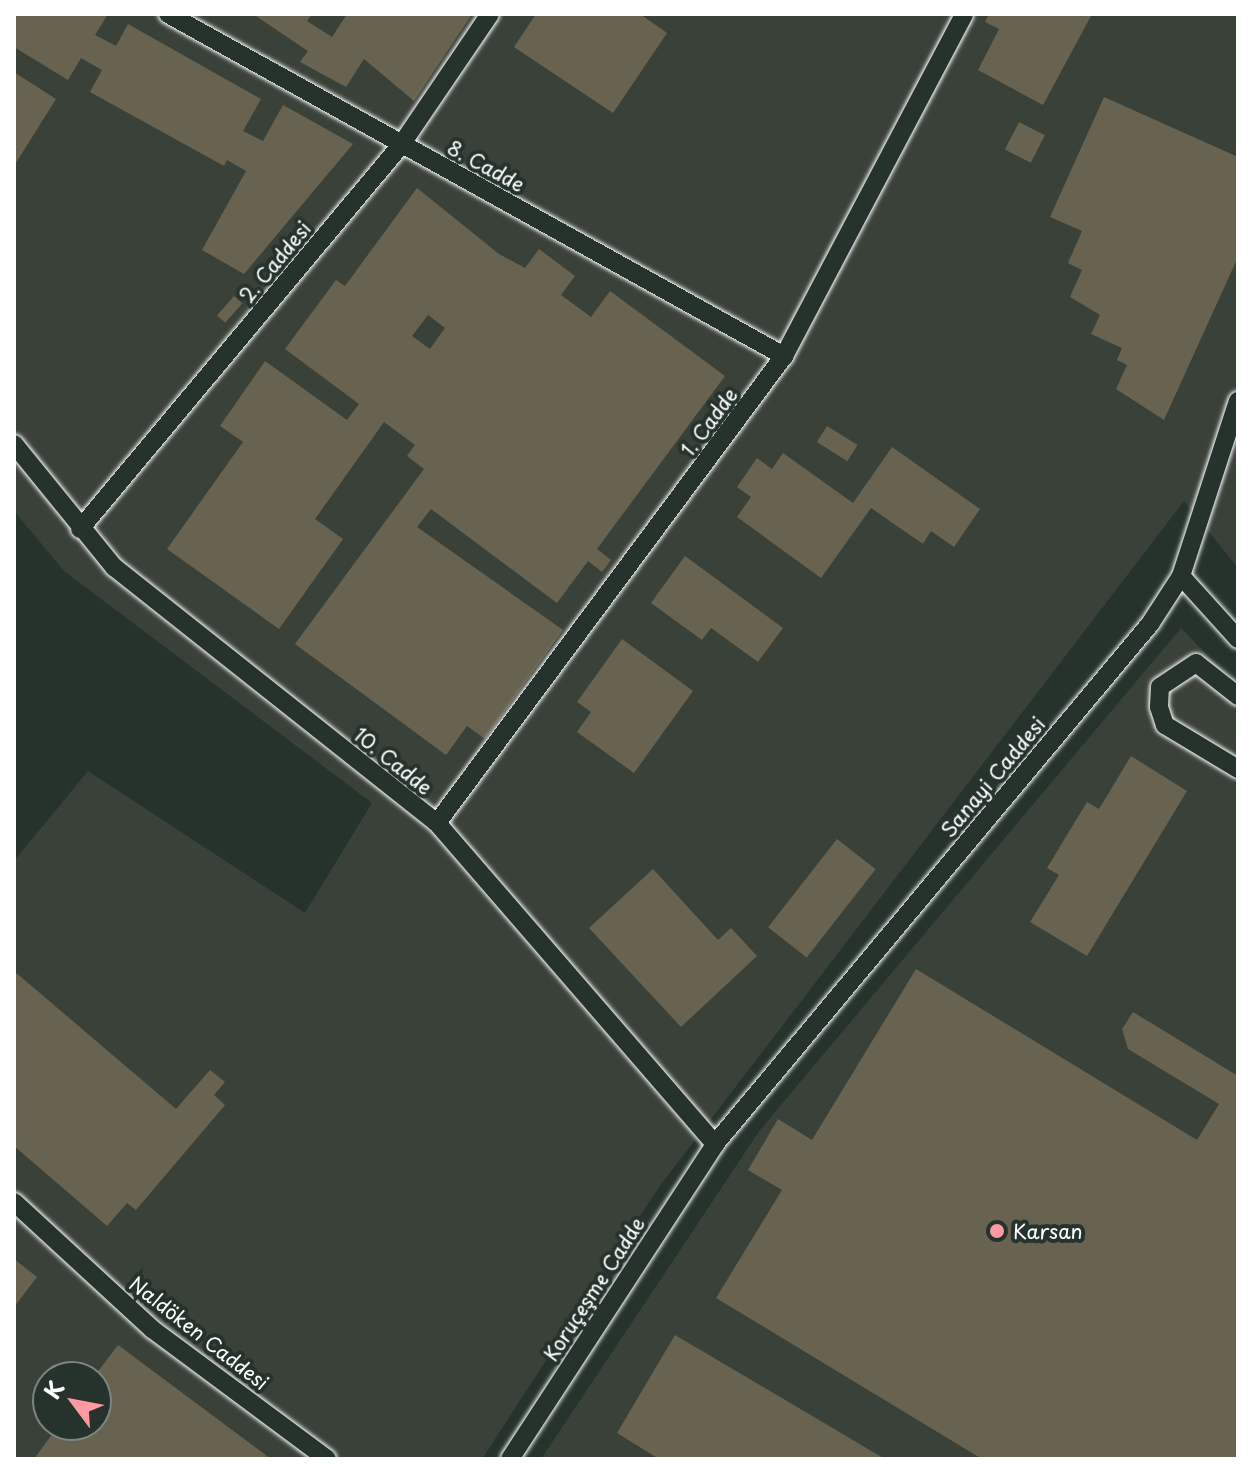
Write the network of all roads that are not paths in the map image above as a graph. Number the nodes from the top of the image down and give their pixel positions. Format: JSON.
{"nodes":[{"id":1,"x":168,"y":14,"type":"edge"},
{"id":2,"x":490,"y":14,"type":"edge"},
{"id":3,"x":964,"y":14,"type":"edge"},
{"id":4,"x":401,"y":145,"type":"junction"},
{"id":5,"x":784,"y":356,"type":"junction"},
{"id":6,"x":1238,"y":401,"type":"edge"},
{"id":7,"x":14,"y":444,"type":"edge"},
{"id":8,"x":80,"y":529,"type":"junction"},
{"id":9,"x":1181,"y":576,"type":"junction"},
{"id":10,"x":1238,"y":639,"type":"edge"},
{"id":11,"x":1238,"y":696,"type":"edge"},
{"id":12,"x":1238,"y":769,"type":"edge"},
{"id":13,"x":437,"y":823,"type":"junction"},
{"id":14,"x":715,"y":1144,"type":"junction"},
{"id":15,"x":14,"y":1202,"type":"edge"},
{"id":16,"x":327,"y":1459,"type":"edge"},
{"id":17,"x":510,"y":1459,"type":"edge"}],
"edges":[{"from":1,"to":4,"type":"street","name":"8. Cadde"},
{"from":2,"to":4,"type":"street","name":"2. Caddesi"},
{"from":3,"to":5,"type":"street","name":"1. Cadde"},
{"from":4,"to":5,"type":"street","name":"8. Cadde"},
{"from":4,"to":8,"type":"street","name":"2. Caddesi"},
{"from":5,"to":13,"type":"street","name":"1. Cadde"},
{"from":6,"to":9,"type":"street","name":"Sanayi Caddesi"},
{"from":7,"to":8,"type":"street","name":"10. Cadde"},
{"from":8,"to":13,"type":"street","name":"10. Cadde"},
{"from":9,"to":10,"type":"street"},
{"from":9,"to":14,"type":"street","name":"Sanayi Caddesi"},
{"from":11,"to":12,"type":"street"},
{"from":13,"to":14,"type":"street","name":"10. Cadde"},
{"from":14,"to":17,"type":"street","name":"Koruçeşme Cadde"},
{"from":15,"to":16,"type":"street","name":"Naldöken Caddesi"}]}
